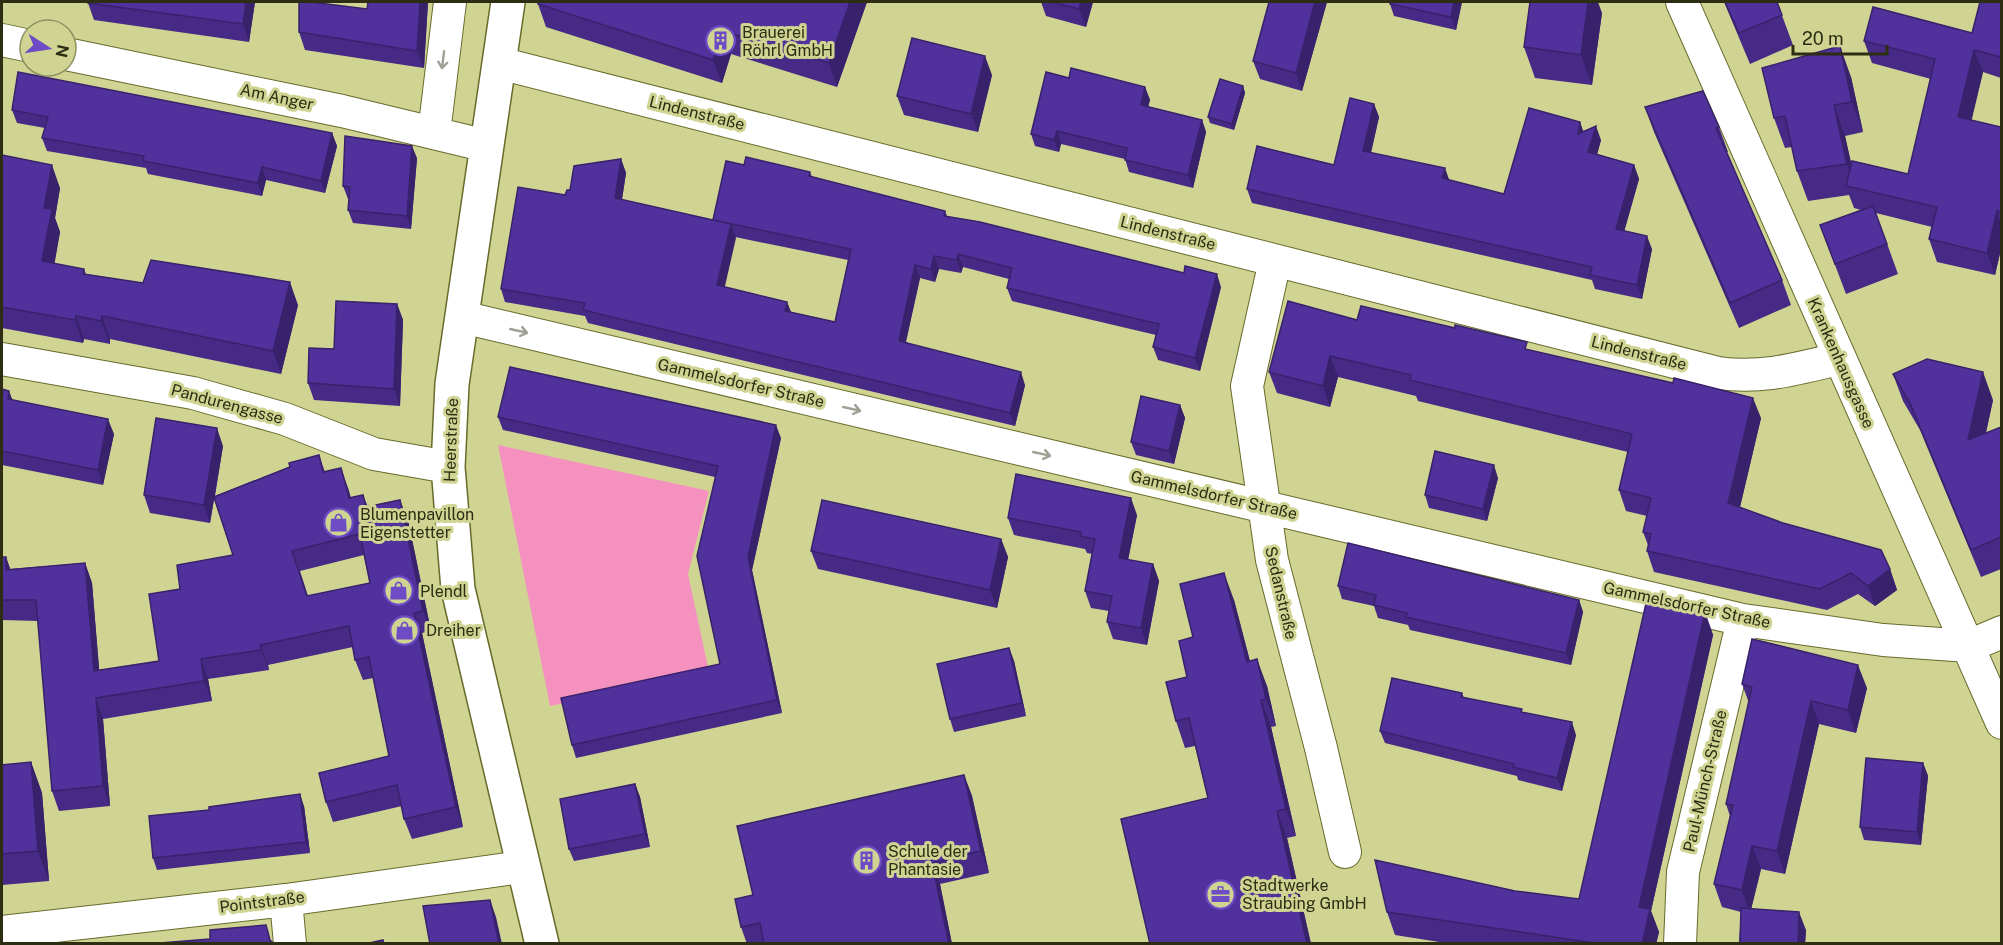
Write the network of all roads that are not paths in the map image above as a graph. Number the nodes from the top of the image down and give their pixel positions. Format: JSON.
{"nodes":[{"id":1,"x":450,"y":2,"type":"edge"},
{"id":2,"x":508,"y":2,"type":"edge"},
{"id":3,"x":1682,"y":2,"type":"edge"},
{"id":4,"x":2,"y":40,"type":"edge"},
{"id":5,"x":18,"y":43,"type":"edge"},
{"id":6,"x":78,"y":57,"type":"edge"},
{"id":7,"x":499,"y":63,"type":"junction"},
{"id":8,"x":434,"y":133,"type":"junction"},
{"id":9,"x":487,"y":146,"type":"junction"},
{"id":10,"x":1275,"y":261,"type":"junction"},
{"id":11,"x":462,"y":317,"type":"junction"},
{"id":12,"x":2,"y":359,"type":"edge"},
{"id":13,"x":1838,"y":359,"type":"junction"},
{"id":14,"x":448,"y":466,"type":"junction"},
{"id":15,"x":1263,"y":507,"type":"junction"},
{"id":16,"x":1743,"y":620,"type":"junction"},
{"id":17,"x":2001,"y":632,"type":"edge"},
{"id":18,"x":1969,"y":646,"type":"junction"},
{"id":19,"x":2001,"y":723,"type":"edge"},
{"id":20,"x":1345,"y":852,"type":"dead end"},
{"id":21,"x":522,"y":867,"type":"junction"},
{"id":22,"x":286,"y":900,"type":"junction"},
{"id":23,"x":17,"y":935,"type":"edge"},
{"id":24,"x":290,"y":944,"type":"edge"},
{"id":25,"x":542,"y":944,"type":"edge"},
{"id":26,"x":1680,"y":944,"type":"edge"}],
"edges":[{"from":1,"to":8,"type":"street","one_way":true},
{"from":2,"to":7,"type":"street","name":"Heerstraße"},
{"from":3,"to":13,"type":"street","name":"Krankenhausgasse"},
{"from":4,"to":5,"type":"street"},
{"from":6,"to":8,"type":"street","name":"Am Anger"},
{"from":7,"to":9,"type":"street","name":"Heerstraße"},
{"from":7,"to":10,"type":"street","name":"Lindenstraße"},
{"from":8,"to":9,"type":"street","name":"Am Anger"},
{"from":9,"to":11,"type":"street","name":"Heerstraße"},
{"from":10,"to":13,"type":"street","name":"Lindenstraße"},
{"from":10,"to":15,"type":"street","name":"Sedanstraße"},
{"from":11,"to":14,"type":"street","name":"Heerstraße"},
{"from":11,"to":15,"type":"street","name":"Gammelsdorfer Straße","one_way":true},
{"from":12,"to":14,"type":"street","name":"Pandurengasse"},
{"from":13,"to":18,"type":"street","name":"Krankenhausgasse"},
{"from":14,"to":21,"type":"street","name":"Heerstraße"},
{"from":15,"to":16,"type":"street","name":"Gammelsdorfer Straße"},
{"from":15,"to":20,"type":"street","name":"Sedanstraße"},
{"from":16,"to":18,"type":"street","name":"Gammelsdorfer Straße"},
{"from":16,"to":26,"type":"street","name":"Paul-Münch-Straße"},
{"from":17,"to":18,"type":"street"},
{"from":18,"to":19,"type":"street","name":"Krankenhausgasse"},
{"from":21,"to":22,"type":"street","name":"Pointstraße"},
{"from":21,"to":25,"type":"street","name":"Heerstraße"},
{"from":22,"to":23,"type":"street","name":"Pointstraße"},
{"from":22,"to":24,"type":"street"}]}
